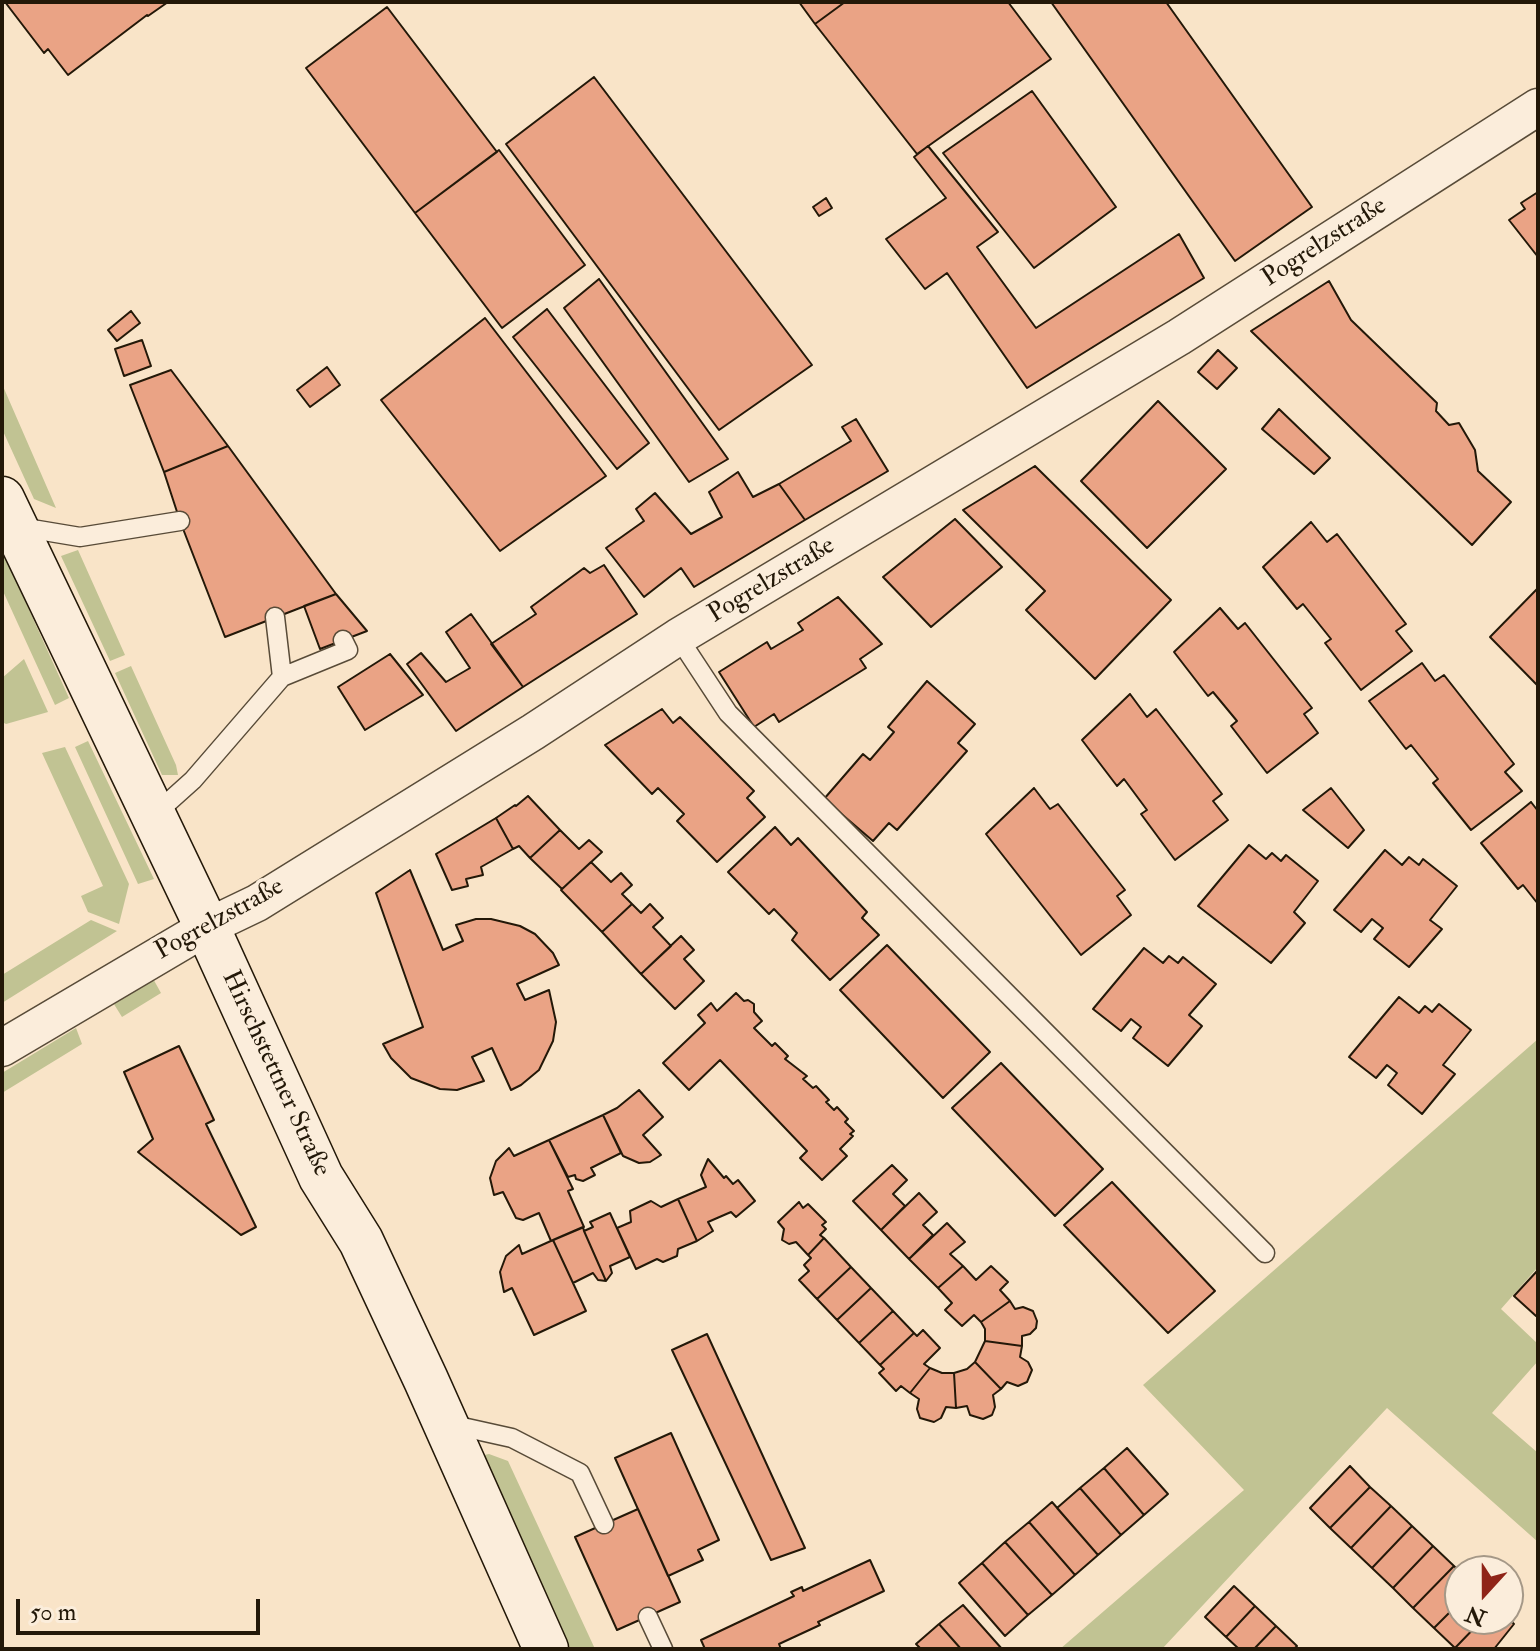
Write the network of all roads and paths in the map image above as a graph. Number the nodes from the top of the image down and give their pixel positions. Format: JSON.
{"nodes":[{"id":1,"x":1538,"y":107,"type":"edge"},
{"id":2,"x":8,"y":513,"type":"edge"},
{"id":3,"x":180,"y":521,"type":"dead end"},
{"id":4,"x":275,"y":617,"type":"dead end"},
{"id":5,"x":678,"y":637,"type":"junction"},
{"id":6,"x":343,"y":640,"type":"dead end"},
{"id":7,"x":282,"y":677,"type":"junction"},
{"id":8,"x":154,"y":815,"type":"junction"},
{"id":9,"x":207,"y":927,"type":"junction"},
{"id":10,"x":2,"y":1048,"type":"edge"},
{"id":11,"x":1265,"y":1253,"type":"dead end"},
{"id":12,"x":445,"y":1424,"type":"junction"},
{"id":13,"x":604,"y":1524,"type":"dead end"},
{"id":14,"x":648,"y":1617,"type":"dead end"},
{"id":15,"x":546,"y":1649,"type":"edge"},
{"id":16,"x":663,"y":1649,"type":"edge"}],
"edges":[{"from":1,"to":5,"type":"street","name":"Pogrelzstraße"},
{"from":2,"to":3,"type":"lane"},
{"from":2,"to":8,"type":"main road","name":"Hirschstettner Straße"},
{"from":4,"to":7,"type":"lane"},
{"from":5,"to":9,"type":"street","name":"Pogrelzstraße"},
{"from":5,"to":11,"type":"lane"},
{"from":6,"to":7,"type":"lane"},
{"from":7,"to":8,"type":"lane"},
{"from":8,"to":9,"type":"main road","name":"Hirschstettner Straße"},
{"from":9,"to":10,"type":"street","name":"Pogrelzstraße"},
{"from":9,"to":12,"type":"main road","name":"Hirschstettner Straße"},
{"from":12,"to":13,"type":"lane"},
{"from":12,"to":15,"type":"main road","name":"Hirschstettner Straße"},
{"from":14,"to":16,"type":"lane"}]}
